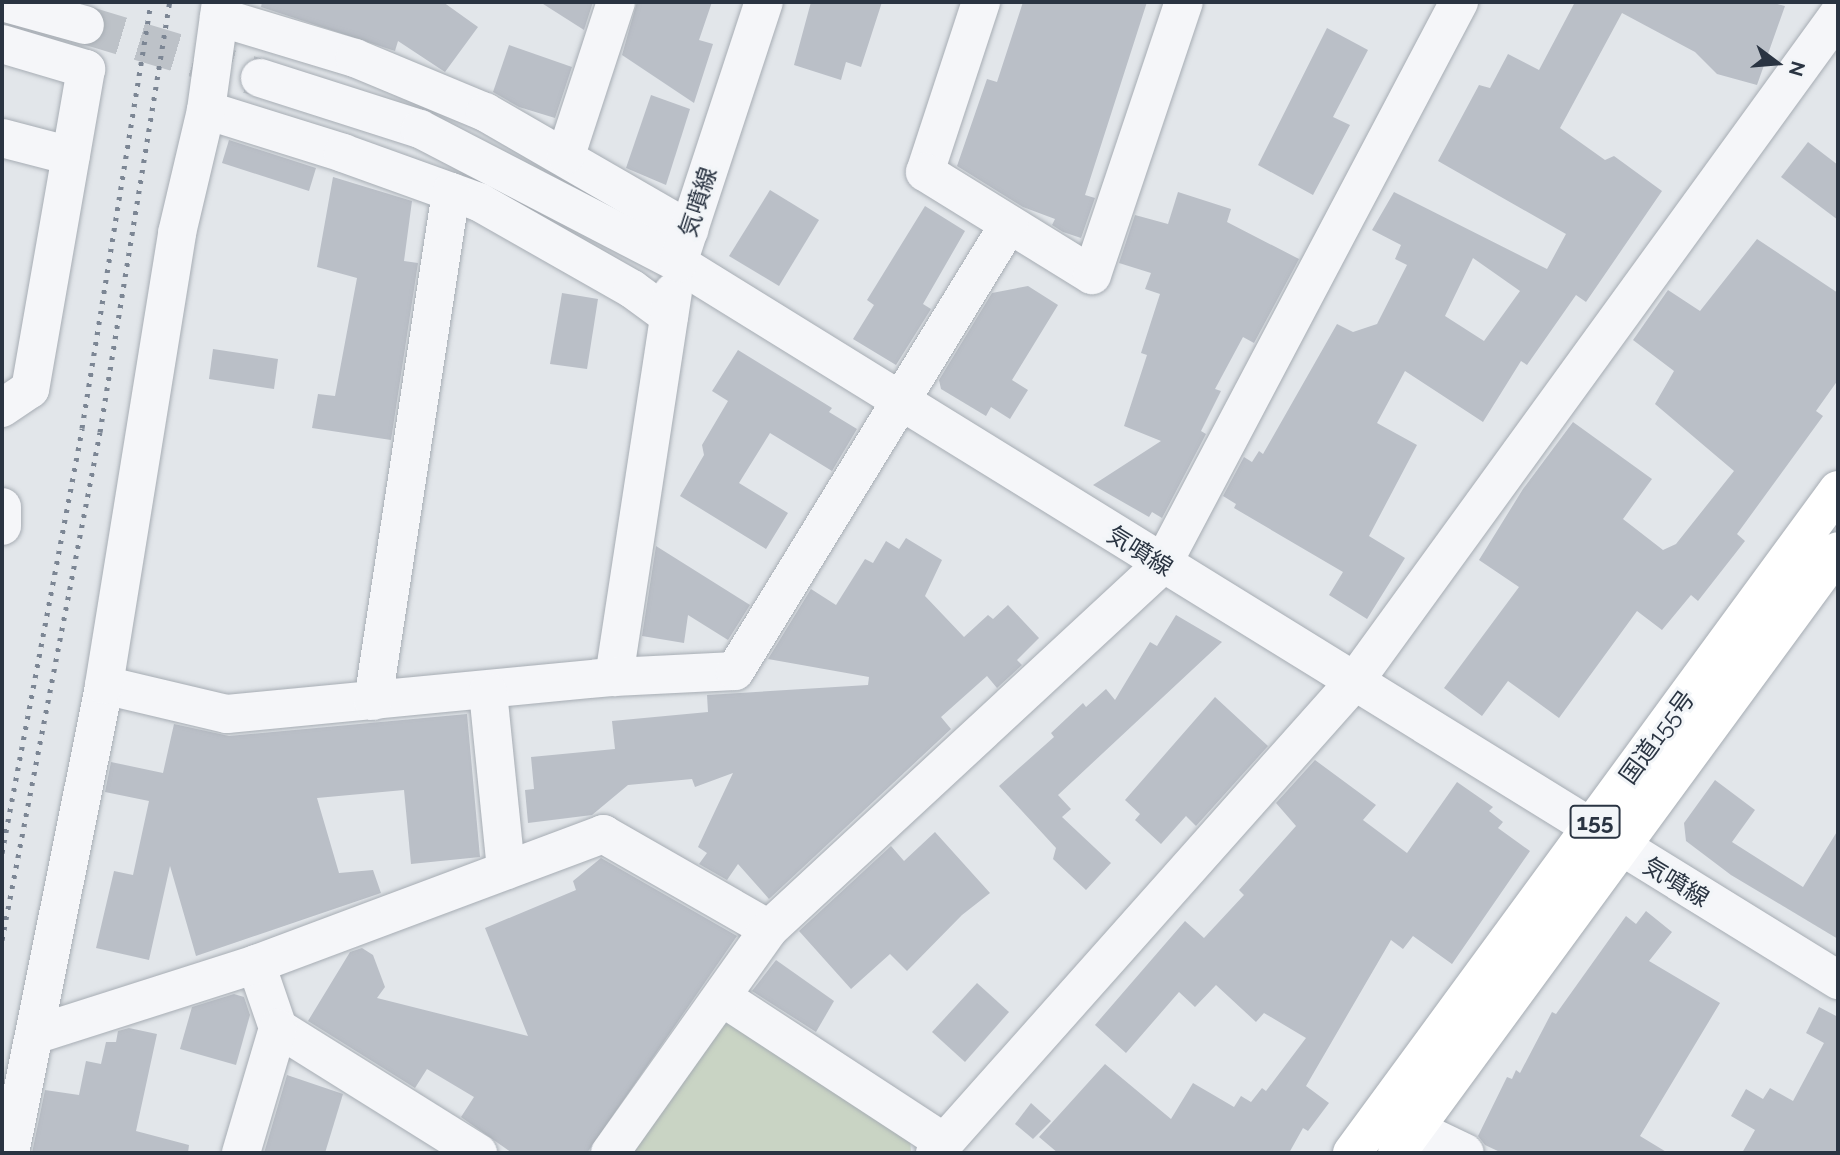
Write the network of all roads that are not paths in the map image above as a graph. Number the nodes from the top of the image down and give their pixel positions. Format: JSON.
{"nodes":[{"id":1,"x":2,"y":2,"type":"edge"},
{"id":2,"x":616,"y":2,"type":"edge"},
{"id":3,"x":764,"y":2,"type":"edge"},
{"id":4,"x":981,"y":2,"type":"edge"},
{"id":5,"x":1184,"y":2,"type":"edge"},
{"id":6,"x":1459,"y":2,"type":"edge"},
{"id":7,"x":220,"y":9,"type":"edge"},
{"id":8,"x":85,"y":25,"type":"tunnel mouth"},
{"id":9,"x":1833,"y":38,"type":"edge"},
{"id":10,"x":2,"y":44,"type":"edge"},
{"id":11,"x":260,"y":78,"type":"tunnel mouth"},
{"id":12,"x":206,"y":110,"type":"junction"},
{"id":13,"x":2,"y":138,"type":"edge"},
{"id":14,"x":566,"y":155,"type":"junction"},
{"id":15,"x":71,"y":156,"type":"junction"},
{"id":16,"x":451,"y":192,"type":"junction"},
{"id":17,"x":1009,"y":224,"type":"junction"},
{"id":18,"x":684,"y":246,"type":"junction"},
{"id":19,"x":669,"y":316,"type":"junction"},
{"id":20,"x":901,"y":403,"type":"junction"},
{"id":21,"x":2,"y":408,"type":"edge"},
{"id":22,"x":1838,"y":490,"type":"edge"},
{"id":23,"x":1838,"y":551,"type":"edge"},
{"id":24,"x":1162,"y":565,"type":"junction"},
{"id":25,"x":614,"y":677,"type":"junction"},
{"id":26,"x":1354,"y":682,"type":"junction"},
{"id":27,"x":104,"y":685,"type":"junction"},
{"id":28,"x":488,"y":692,"type":"junction"},
{"id":29,"x":373,"y":701,"type":"junction"},
{"id":30,"x":1590,"y":829,"type":"junction"},
{"id":31,"x":1622,"y":848,"type":"junction"},
{"id":32,"x":506,"y":870,"type":"junction"},
{"id":33,"x":769,"y":929,"type":"junction"},
{"id":34,"x":256,"y":964,"type":"junction"},
{"id":35,"x":1838,"y":979,"type":"edge"},
{"id":36,"x":722,"y":997,"type":"junction"},
{"id":37,"x":278,"y":1028,"type":"junction"},
{"id":38,"x":37,"y":1034,"type":"junction"},
{"id":39,"x":1406,"y":1141,"type":"edge"},
{"id":40,"x":939,"y":1147,"type":"edge"},
{"id":41,"x":10,"y":1153,"type":"edge"},
{"id":42,"x":242,"y":1153,"type":"edge"},
{"id":43,"x":478,"y":1153,"type":"edge"},
{"id":44,"x":610,"y":1153,"type":"edge"},
{"id":45,"x":1352,"y":1153,"type":"edge"},
{"id":46,"x":1465,"y":1153,"type":"edge"}],
"edges":[{"from":1,"to":8,"type":"street"},
{"from":2,"to":14,"type":"street"},
{"from":3,"to":18,"type":"street","name":"気噴線"},
{"from":4,"to":17,"type":"street"},
{"from":5,"to":17,"type":"street"},
{"from":6,"to":24,"type":"street"},
{"from":7,"to":12,"type":"street"},
{"from":7,"to":14,"type":"street"},
{"from":9,"to":26,"type":"street"},
{"from":10,"to":15,"type":"street"},
{"from":11,"to":18,"type":"street"},
{"from":12,"to":16,"type":"street"},
{"from":12,"to":27,"type":"street"},
{"from":13,"to":15,"type":"street"},
{"from":14,"to":18,"type":"street"},
{"from":15,"to":21,"type":"street"},
{"from":16,"to":19,"type":"street"},
{"from":16,"to":29,"type":"street"},
{"from":17,"to":20,"type":"street"},
{"from":18,"to":19,"type":"street"},
{"from":18,"to":20,"type":"street","name":"気噴線"},
{"from":19,"to":25,"type":"street"},
{"from":20,"to":24,"type":"street","name":"気噴線"},
{"from":20,"to":25,"type":"street"},
{"from":22,"to":30,"type":"highway","name":"国道155号","number":"155"},
{"from":23,"to":31,"type":"highway","name":"国道155号","number":"155"},
{"from":24,"to":26,"type":"street","name":"気噴線"},
{"from":24,"to":33,"type":"street"},
{"from":25,"to":28,"type":"street"},
{"from":26,"to":30,"type":"street","name":"気噴線"},
{"from":26,"to":40,"type":"street"},
{"from":27,"to":29,"type":"street"},
{"from":27,"to":38,"type":"street"},
{"from":28,"to":29,"type":"street"},
{"from":28,"to":32,"type":"street"},
{"from":30,"to":31,"type":"street","name":"気噴線"},
{"from":30,"to":45,"type":"highway","name":"国道155号","number":"155"},
{"from":31,"to":35,"type":"street","name":"気噴線"},
{"from":31,"to":39,"type":"highway","name":"国道155号","number":"155"},
{"from":32,"to":33,"type":"street"},
{"from":32,"to":34,"type":"street"},
{"from":33,"to":36,"type":"street"},
{"from":34,"to":37,"type":"street"},
{"from":34,"to":38,"type":"street"},
{"from":36,"to":40,"type":"street"},
{"from":36,"to":44,"type":"street"},
{"from":37,"to":42,"type":"street"},
{"from":37,"to":43,"type":"street"},
{"from":38,"to":41,"type":"street"},
{"from":39,"to":46,"type":"street"}]}
